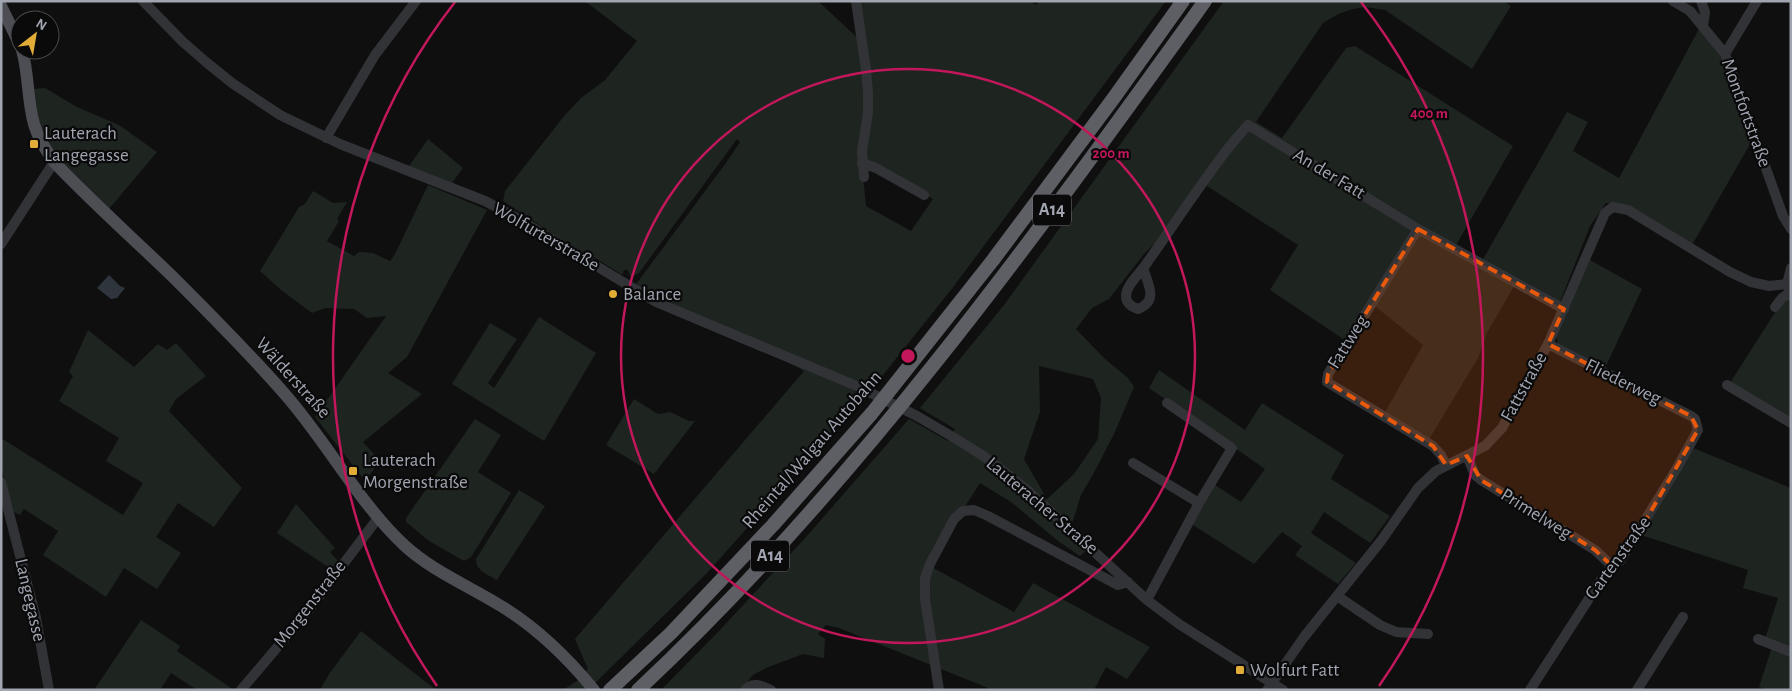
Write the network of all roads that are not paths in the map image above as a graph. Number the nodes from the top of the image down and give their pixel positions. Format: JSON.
{"nodes":[{"id":1,"x":143,"y":1,"type":"edge"},
{"id":2,"x":416,"y":1,"type":"edge"},
{"id":3,"x":856,"y":1,"type":"edge"},
{"id":4,"x":1183,"y":1,"type":"edge"},
{"id":5,"x":1205,"y":1,"type":"edge"},
{"id":6,"x":1673,"y":1,"type":"edge"},
{"id":7,"x":1701,"y":1,"type":"edge"},
{"id":8,"x":1757,"y":1,"type":"edge"},
{"id":9,"x":1,"y":7,"type":"edge"},
{"id":10,"x":10,"y":25,"type":"edge"},
{"id":11,"x":1703,"y":26,"type":"junction"},
{"id":12,"x":1726,"y":54,"type":"junction"},
{"id":13,"x":25,"y":60,"type":"edge"},
{"id":14,"x":326,"y":138,"type":"junction"},
{"id":15,"x":54,"y":162,"type":"junction"},
{"id":16,"x":862,"y":162,"type":"junction"},
{"id":17,"x":864,"y":177,"type":"dead end"},
{"id":18,"x":924,"y":195,"type":"dead end"},
{"id":19,"x":1418,"y":229,"type":"junction"},
{"id":20,"x":1791,"y":229,"type":"edge"},
{"id":21,"x":1,"y":244,"type":"edge"},
{"id":22,"x":1143,"y":268,"type":"dead end"},
{"id":23,"x":1791,"y":268,"type":"edge"},
{"id":24,"x":1789,"y":291,"type":"edge"},
{"id":25,"x":1775,"y":307,"type":"dead end"},
{"id":26,"x":1564,"y":309,"type":"junction"},
{"id":27,"x":1548,"y":344,"type":"junction"},
{"id":28,"x":1727,"y":385,"type":"dead end"},
{"id":29,"x":1167,"y":403,"type":"dead end"},
{"id":30,"x":1697,"y":422,"type":"joint"},
{"id":31,"x":1791,"y":423,"type":"edge"},
{"id":32,"x":951,"y":436,"type":"joint"},
{"id":33,"x":1467,"y":456,"type":"junction"},
{"id":34,"x":1133,"y":463,"type":"dead end"},
{"id":35,"x":1446,"y":465,"type":"junction"},
{"id":36,"x":1,"y":482,"type":"edge"},
{"id":37,"x":1199,"y":503,"type":"junction"},
{"id":38,"x":378,"y":518,"type":"junction"},
{"id":39,"x":1612,"y":566,"type":"junction"},
{"id":40,"x":1128,"y":582,"type":"junction"},
{"id":41,"x":1337,"y":596,"type":"junction"},
{"id":42,"x":1147,"y":600,"type":"junction"},
{"id":43,"x":1683,"y":617,"type":"dead end"},
{"id":44,"x":1428,"y":634,"type":"dead end"},
{"id":45,"x":1758,"y":639,"type":"dead end"},
{"id":46,"x":1791,"y":652,"type":"edge"},
{"id":47,"x":1269,"y":686,"type":"edge"},
{"id":48,"x":49,"y":690,"type":"edge"},
{"id":49,"x":241,"y":690,"type":"edge"},
{"id":50,"x":594,"y":690,"type":"edge"},
{"id":51,"x":610,"y":690,"type":"edge"},
{"id":52,"x":638,"y":690,"type":"edge"},
{"id":53,"x":745,"y":690,"type":"edge"},
{"id":54,"x":771,"y":690,"type":"edge"},
{"id":55,"x":939,"y":690,"type":"edge"},
{"id":56,"x":1283,"y":690,"type":"edge"},
{"id":57,"x":1530,"y":690,"type":"edge"},
{"id":58,"x":1637,"y":690,"type":"edge"}],
"edges":[{"from":1,"to":14,"type":"street","name":"Wolfurterstraße"},
{"from":2,"to":14,"type":"street"},
{"from":3,"to":16,"type":"street"},
{"from":4,"to":51,"type":"highway","name":"Rheintal/Walgau Autobahn","number":"A14"},
{"from":5,"to":52,"type":"highway","name":"Rheintal/Walgau Autobahn","number":"A14"},
{"from":6,"to":11,"type":"street","name":"Montfortstraße"},
{"from":7,"to":11,"type":"street"},
{"from":8,"to":12,"type":"street"},
{"from":9,"to":10,"type":"main road"},
{"from":11,"to":12,"type":"street","name":"Montfortstraße"},
{"from":12,"to":20,"type":"street","name":"Montfortstraße"},
{"from":13,"to":15,"type":"main road","name":"Wälderstraße"},
{"from":14,"to":32,"type":"street","name":"Wolfurterstraße"},
{"from":15,"to":21,"type":"street"},
{"from":15,"to":38,"type":"main road","name":"Wälderstraße"},
{"from":16,"to":17,"type":"street"},
{"from":16,"to":18,"type":"street"},
{"from":19,"to":22,"type":"street","name":"An der Fatt"},
{"from":19,"to":26,"type":"street","name":"An der Fatt"},
{"from":19,"to":35,"type":"street","name":"Fattweg"},
{"from":23,"to":24,"type":"street"},
{"from":24,"to":25,"type":"street"},
{"from":24,"to":26,"type":"street","name":"Fattstraße"},
{"from":26,"to":27,"type":"street","name":"Fattstraße"},
{"from":27,"to":30,"type":"street","name":"Fliederweg"},
{"from":27,"to":33,"type":"street","name":"Fattstraße"},
{"from":28,"to":31,"type":"street"},
{"from":29,"to":37,"type":"street"},
{"from":30,"to":39,"type":"street","name":"Gartenstraße"},
{"from":32,"to":40,"type":"street","name":"Lauteracher Straße"},
{"from":33,"to":35,"type":"street","name":"Fattstraße"},
{"from":33,"to":39,"type":"street","name":"Primelweg"},
{"from":34,"to":37,"type":"street"},
{"from":35,"to":41,"type":"street","name":"Fattstraße"},
{"from":36,"to":48,"type":"street","name":"Langegasse"},
{"from":37,"to":42,"type":"street"},
{"from":38,"to":49,"type":"street","name":"Morgenstraße"},
{"from":38,"to":50,"type":"main road","name":"Wälderstraße"},
{"from":39,"to":57,"type":"street","name":"Gartenstraße"},
{"from":40,"to":42,"type":"street","name":"Lauteracher Straße"},
{"from":40,"to":55,"type":"street","name":"Lauteracher Straße"},
{"from":41,"to":44,"type":"street"},
{"from":41,"to":47,"type":"street","name":"Fattstraße"},
{"from":42,"to":47,"type":"street","name":"Lauteracher Straße"},
{"from":43,"to":58,"type":"street"},
{"from":45,"to":46,"type":"street"},
{"from":47,"to":56,"type":"street","name":"Lauteracher Straße"},
{"from":53,"to":54,"type":"street"}]}
